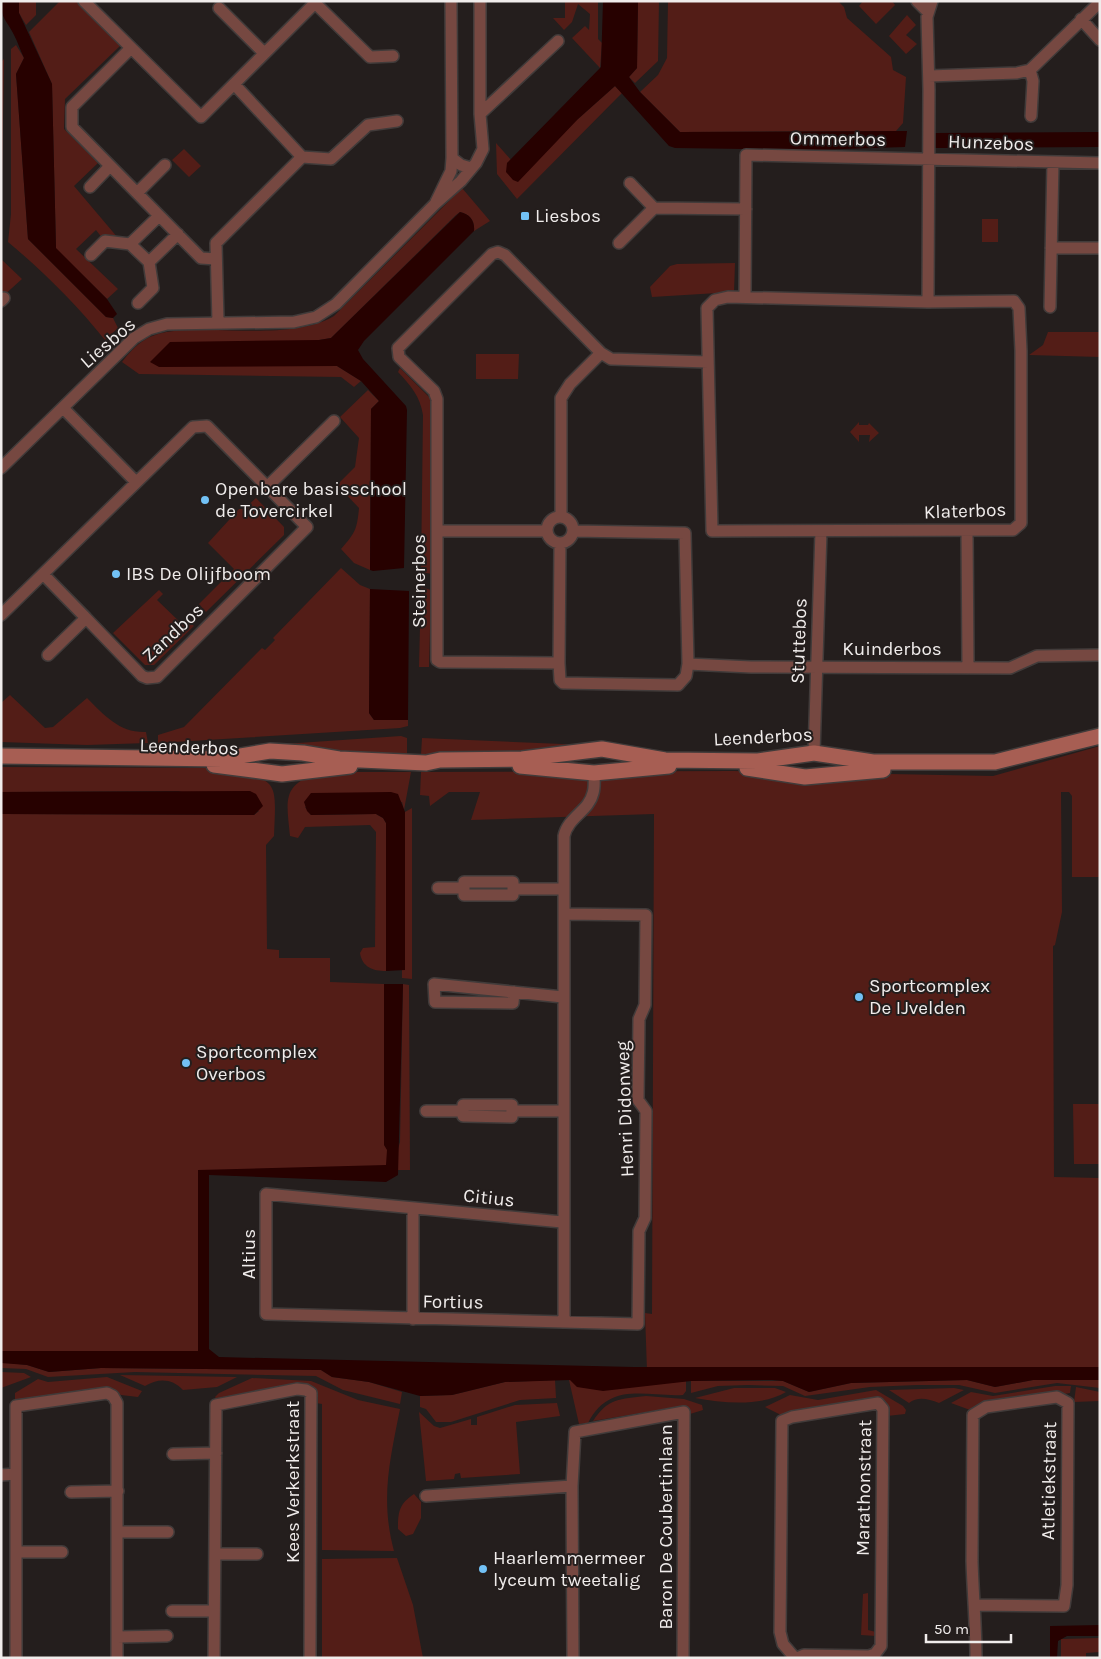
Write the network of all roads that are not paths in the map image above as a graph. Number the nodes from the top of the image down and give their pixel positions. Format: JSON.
{"nodes":[{"id":1,"x":84,"y":1,"type":"edge"},
{"id":2,"x":451,"y":1,"type":"edge"},
{"id":3,"x":480,"y":1,"type":"edge"},
{"id":4,"x":917,"y":1,"type":"edge"},
{"id":5,"x":316,"y":2,"type":"edge"},
{"id":6,"x":1100,"y":2,"type":"edge"},
{"id":7,"x":930,"y":7,"type":"edge"},
{"id":8,"x":219,"y":8,"type":"dead end"},
{"id":9,"x":1081,"y":19,"type":"junction"},
{"id":10,"x":1100,"y":40,"type":"edge"},
{"id":11,"x":558,"y":41,"type":"dead end"},
{"id":12,"x":131,"y":48,"type":"junction"},
{"id":13,"x":264,"y":53,"type":"junction"},
{"id":14,"x":393,"y":56,"type":"dead end"},
{"id":15,"x":1030,"y":70,"type":"junction"},
{"id":16,"x":929,"y":76,"type":"junction"},
{"id":17,"x":234,"y":84,"type":"junction"},
{"id":18,"x":480,"y":114,"type":"junction"},
{"id":19,"x":1031,"y":116,"type":"dead end"},
{"id":20,"x":397,"y":121,"type":"dead end"},
{"id":21,"x":302,"y":157,"type":"junction"},
{"id":22,"x":452,"y":158,"type":"junction"},
{"id":23,"x":929,"y":158,"type":"junction"},
{"id":24,"x":1053,"y":162,"type":"junction"},
{"id":25,"x":1100,"y":163,"type":"edge"},
{"id":26,"x":110,"y":166,"type":"junction"},
{"id":27,"x":165,"y":166,"type":"dead end"},
{"id":28,"x":470,"y":168,"type":"junction"},
{"id":29,"x":630,"y":183,"type":"dead end"},
{"id":30,"x":90,"y":187,"type":"dead end"},
{"id":31,"x":137,"y":193,"type":"junction"},
{"id":32,"x":435,"y":204,"type":"junction"},
{"id":33,"x":654,"y":208,"type":"junction"},
{"id":34,"x":746,"y":209,"type":"junction"},
{"id":35,"x":160,"y":216,"type":"junction"},
{"id":36,"x":178,"y":234,"type":"junction"},
{"id":37,"x":619,"y":243,"type":"dead end"},
{"id":38,"x":130,"y":244,"type":"junction"},
{"id":39,"x":1051,"y":248,"type":"junction"},
{"id":40,"x":1100,"y":248,"type":"edge"},
{"id":41,"x":91,"y":255,"type":"dead end"},
{"id":42,"x":216,"y":259,"type":"junction"},
{"id":43,"x":148,"y":262,"type":"junction"},
{"id":44,"x":745,"y":297,"type":"junction"},
{"id":45,"x":928,"y":302,"type":"junction"},
{"id":46,"x":138,"y":303,"type":"dead end"},
{"id":47,"x":1050,"y":307,"type":"dead end"},
{"id":48,"x":218,"y":322,"type":"junction"},
{"id":49,"x":601,"y":353,"type":"junction"},
{"id":50,"x":708,"y":362,"type":"junction"},
{"id":51,"x":63,"y":408,"type":"junction"},
{"id":52,"x":334,"y":420,"type":"dead end"},
{"id":53,"x":1,"y":468,"type":"edge"},
{"id":54,"x":136,"y":482,"type":"junction"},
{"id":55,"x":268,"y":486,"type":"junction"},
{"id":56,"x":561,"y":517,"type":"junction"},
{"id":57,"x":437,"y":531,"type":"junction"},
{"id":58,"x":547,"y":531,"type":"junction"},
{"id":59,"x":574,"y":531,"type":"junction"},
{"id":60,"x":821,"y":531,"type":"junction"},
{"id":61,"x":967,"y":531,"type":"junction"},
{"id":62,"x":560,"y":544,"type":"junction"},
{"id":63,"x":43,"y":574,"type":"junction"},
{"id":64,"x":1,"y":615,"type":"edge"},
{"id":65,"x":86,"y":618,"type":"junction"},
{"id":66,"x":1100,"y":655,"type":"edge"},
{"id":67,"x":48,"y":656,"type":"dead end"},
{"id":68,"x":559,"y":663,"type":"junction"},
{"id":69,"x":688,"y":664,"type":"junction"},
{"id":70,"x":815,"y":666,"type":"junction"},
{"id":71,"x":968,"y":666,"type":"junction"},
{"id":72,"x":1100,"y":736,"type":"edge"},
{"id":73,"x":1100,"y":743,"type":"edge"},
{"id":74,"x":585,"y":750,"type":"junction"},
{"id":75,"x":270,"y":751,"type":"junction"},
{"id":76,"x":615,"y":751,"type":"junction"},
{"id":77,"x":303,"y":753,"type":"junction"},
{"id":78,"x":814,"y":753,"type":"junction"},
{"id":79,"x":832,"y":754,"type":"junction"},
{"id":80,"x":1,"y":756,"type":"edge"},
{"id":81,"x":791,"y":756,"type":"junction"},
{"id":82,"x":403,"y":763,"type":"junction"},
{"id":83,"x":426,"y":763,"type":"junction"},
{"id":84,"x":1,"y":764,"type":"edge"},
{"id":85,"x":616,"y":771,"type":"junction"},
{"id":86,"x":577,"y":772,"type":"junction"},
{"id":87,"x":266,"y":773,"type":"junction"},
{"id":88,"x":302,"y":773,"type":"junction"},
{"id":89,"x":594,"y":773,"type":"junction"},
{"id":90,"x":794,"y":775,"type":"junction"},
{"id":91,"x":827,"y":776,"type":"junction"},
{"id":92,"x":438,"y":888,"type":"dead end"},
{"id":93,"x":564,"y":889,"type":"junction"},
{"id":94,"x":564,"y":914,"type":"junction"},
{"id":95,"x":514,"y":992,"type":"junction"},
{"id":96,"x":563,"y":997,"type":"junction"},
{"id":97,"x":426,"y":1110,"type":"dead end"},
{"id":98,"x":562,"y":1111,"type":"junction"},
{"id":99,"x":266,"y":1194,"type":"joint"},
{"id":100,"x":413,"y":1208,"type":"junction"},
{"id":101,"x":562,"y":1222,"type":"junction"},
{"id":102,"x":266,"y":1314,"type":"joint"},
{"id":103,"x":413,"y":1319,"type":"junction"},
{"id":104,"x":564,"y":1322,"type":"junction"},
{"id":105,"x":638,"y":1324,"type":"joint"},
{"id":106,"x":216,"y":1453,"type":"junction"},
{"id":107,"x":173,"y":1454,"type":"dead end"},
{"id":108,"x":16,"y":1474,"type":"junction"},
{"id":109,"x":1,"y":1475,"type":"edge"},
{"id":110,"x":572,"y":1486,"type":"junction"},
{"id":111,"x":118,"y":1491,"type":"junction"},
{"id":112,"x":71,"y":1492,"type":"dead end"},
{"id":113,"x":426,"y":1496,"type":"dead end"},
{"id":114,"x":118,"y":1532,"type":"junction"},
{"id":115,"x":168,"y":1532,"type":"dead end"},
{"id":116,"x":16,"y":1552,"type":"junction"},
{"id":117,"x":62,"y":1552,"type":"dead end"},
{"id":118,"x":215,"y":1554,"type":"junction"},
{"id":119,"x":257,"y":1554,"type":"dead end"},
{"id":120,"x":974,"y":1605,"type":"junction"},
{"id":121,"x":172,"y":1611,"type":"dead end"},
{"id":122,"x":214,"y":1611,"type":"junction"},
{"id":123,"x":167,"y":1636,"type":"dead end"},
{"id":124,"x":117,"y":1637,"type":"junction"},
{"id":125,"x":881,"y":1654,"type":"edge"},
{"id":126,"x":16,"y":1658,"type":"edge"},
{"id":127,"x":117,"y":1658,"type":"edge"},
{"id":128,"x":214,"y":1658,"type":"edge"},
{"id":129,"x":310,"y":1658,"type":"edge"},
{"id":130,"x":573,"y":1658,"type":"edge"},
{"id":131,"x":683,"y":1658,"type":"edge"},
{"id":132,"x":796,"y":1658,"type":"edge"},
{"id":133,"x":976,"y":1658,"type":"edge"}],
"edges":[{"from":1,"to":12,"type":"street"},
{"from":2,"to":22,"type":"street","name":"Liesbos"},
{"from":3,"to":18,"type":"street","name":"Liesbos"},
{"from":4,"to":7,"type":"street"},
{"from":5,"to":13,"type":"street"},
{"from":5,"to":14,"type":"street"},
{"from":6,"to":9,"type":"street"},
{"from":7,"to":16,"type":"street"},
{"from":8,"to":13,"type":"street"},
{"from":9,"to":10,"type":"street"},
{"from":9,"to":15,"type":"street"},
{"from":11,"to":18,"type":"street"},
{"from":12,"to":17,"type":"street"},
{"from":12,"to":26,"type":"street"},
{"from":13,"to":17,"type":"street"},
{"from":15,"to":16,"type":"street"},
{"from":15,"to":19,"type":"street"},
{"from":16,"to":23,"type":"street"},
{"from":17,"to":21,"type":"street"},
{"from":18,"to":28,"type":"street","name":"Liesbos"},
{"from":20,"to":21,"type":"street"},
{"from":21,"to":42,"type":"street"},
{"from":22,"to":28,"type":"street"},
{"from":22,"to":32,"type":"street","name":"Liesbos"},
{"from":23,"to":24,"type":"street","name":"Hunzebos"},
{"from":23,"to":34,"type":"street","name":"Ommerbos"},
{"from":23,"to":45,"type":"street"},
{"from":24,"to":25,"type":"street","name":"Hunzebos"},
{"from":24,"to":39,"type":"street","name":"Hunzebos"},
{"from":26,"to":30,"type":"street"},
{"from":26,"to":31,"type":"street"},
{"from":27,"to":31,"type":"street"},
{"from":28,"to":32,"type":"street","name":"Liesbos"},
{"from":29,"to":33,"type":"street"},
{"from":31,"to":35,"type":"street"},
{"from":32,"to":48,"type":"street","name":"Liesbos"},
{"from":33,"to":34,"type":"street"},
{"from":33,"to":37,"type":"street"},
{"from":34,"to":44,"type":"street"},
{"from":35,"to":36,"type":"street"},
{"from":35,"to":38,"type":"street"},
{"from":36,"to":42,"type":"street"},
{"from":36,"to":43,"type":"street"},
{"from":38,"to":41,"type":"street"},
{"from":38,"to":43,"type":"street"},
{"from":39,"to":40,"type":"street"},
{"from":39,"to":47,"type":"street","name":"Hunzebos"},
{"from":42,"to":48,"type":"street"},
{"from":43,"to":46,"type":"street"},
{"from":44,"to":45,"type":"street","name":"Klaterbos"},
{"from":44,"to":50,"type":"street","name":"Klaterbos"},
{"from":45,"to":61,"type":"street","name":"Klaterbos"},
{"from":48,"to":51,"type":"street","name":"Liesbos"},
{"from":49,"to":50,"type":"street","name":"Steinerbos"},
{"from":49,"to":56,"type":"street"},
{"from":49,"to":57,"type":"street","name":"Steinerbos"},
{"from":50,"to":60,"type":"street","name":"Klaterbos"},
{"from":51,"to":53,"type":"street","name":"Liesbos"},
{"from":51,"to":54,"type":"street"},
{"from":52,"to":55,"type":"street"},
{"from":54,"to":55,"type":"street","name":"Zandbos"},
{"from":54,"to":63,"type":"street","name":"Zandbos"},
{"from":55,"to":65,"type":"street","name":"Zandbos"},
{"from":56,"to":58,"type":"street"},
{"from":56,"to":59,"type":"street"},
{"from":57,"to":58,"type":"street"},
{"from":57,"to":68,"type":"street","name":"Steinerbos"},
{"from":58,"to":62,"type":"street"},
{"from":59,"to":62,"type":"street"},
{"from":59,"to":69,"type":"street"},
{"from":60,"to":61,"type":"street","name":"Klaterbos"},
{"from":60,"to":70,"type":"street","name":"Stuttebos"},
{"from":61,"to":71,"type":"street","name":"Kuinderbos"},
{"from":62,"to":68,"type":"street"},
{"from":63,"to":64,"type":"street","name":"Zandbos"},
{"from":63,"to":65,"type":"street","name":"Zandbos"},
{"from":65,"to":67,"type":"street"},
{"from":66,"to":71,"type":"street","name":"Kuinderbos"},
{"from":68,"to":69,"type":"street"},
{"from":69,"to":70,"type":"street"},
{"from":70,"to":71,"type":"street","name":"Kuinderbos"},
{"from":70,"to":78,"type":"street","name":"Stuttebos"},
{"from":72,"to":79,"type":"main road","name":"Leenderbos"},
{"from":73,"to":91,"type":"main road","name":"Leenderbos"},
{"from":74,"to":76,"type":"main road","name":"Leenderbos"},
{"from":74,"to":83,"type":"main road","name":"Leenderbos"},
{"from":74,"to":86,"type":"main road"},
{"from":75,"to":77,"type":"main road","name":"Leenderbos"},
{"from":75,"to":80,"type":"main road","name":"Leenderbos"},
{"from":75,"to":87,"type":"main road"},
{"from":76,"to":81,"type":"main road","name":"Leenderbos"},
{"from":76,"to":85,"type":"main road"},
{"from":77,"to":82,"type":"main road","name":"Leenderbos"},
{"from":77,"to":88,"type":"main road"},
{"from":78,"to":79,"type":"main road","name":"Leenderbos"},
{"from":78,"to":81,"type":"main road","name":"Leenderbos"},
{"from":79,"to":91,"type":"main road"},
{"from":81,"to":90,"type":"main road"},
{"from":82,"to":83,"type":"main road","name":"Leenderbos"},
{"from":82,"to":88,"type":"main road","name":"Leenderbos"},
{"from":83,"to":86,"type":"main road","name":"Leenderbos"},
{"from":84,"to":87,"type":"main road","name":"Leenderbos"},
{"from":85,"to":89,"type":"main road","name":"Leenderbos"},
{"from":85,"to":90,"type":"main road","name":"Leenderbos"},
{"from":86,"to":89,"type":"main road","name":"Leenderbos"},
{"from":87,"to":88,"type":"main road","name":"Leenderbos"},
{"from":89,"to":93,"type":"street"},
{"from":90,"to":91,"type":"main road","name":"Leenderbos"},
{"from":92,"to":93,"type":"street"},
{"from":93,"to":94,"type":"street"},
{"from":94,"to":96,"type":"street"},
{"from":94,"to":105,"type":"street","name":"Henri Didonweg"},
{"from":95,"to":95,"type":"street"},
{"from":95,"to":96,"type":"street"},
{"from":96,"to":98,"type":"street"},
{"from":97,"to":98,"type":"street"},
{"from":98,"to":101,"type":"street"},
{"from":99,"to":100,"type":"street","name":"Citius"},
{"from":99,"to":102,"type":"street","name":"Altius"},
{"from":100,"to":101,"type":"street","name":"Citius"},
{"from":100,"to":103,"type":"street"},
{"from":101,"to":104,"type":"street"},
{"from":102,"to":103,"type":"street","name":"Fortius"},
{"from":103,"to":104,"type":"street","name":"Fortius"},
{"from":104,"to":105,"type":"street","name":"Fortius"},
{"from":106,"to":107,"type":"street"},
{"from":106,"to":118,"type":"street","name":"Kees Verkerkstraat"},
{"from":106,"to":129,"type":"street","name":"Kees Verkerkstraat"},
{"from":108,"to":109,"type":"street"},
{"from":108,"to":111,"type":"street"},
{"from":108,"to":116,"type":"street"},
{"from":110,"to":113,"type":"street"},
{"from":110,"to":130,"type":"street","name":"Baron De Coubertinlaan"},
{"from":110,"to":131,"type":"street","name":"Baron De Coubertinlaan"},
{"from":111,"to":112,"type":"street"},
{"from":111,"to":114,"type":"street"},
{"from":114,"to":115,"type":"street"},
{"from":114,"to":124,"type":"street"},
{"from":116,"to":117,"type":"street"},
{"from":116,"to":126,"type":"street"},
{"from":118,"to":119,"type":"street","name":"Kees Verkerkstraat"},
{"from":118,"to":122,"type":"street","name":"Kees Verkerkstraat"},
{"from":120,"to":120,"type":"street","name":"Atletiekstraat"},
{"from":120,"to":133,"type":"street","name":"Atletiekstraat"},
{"from":121,"to":122,"type":"street"},
{"from":122,"to":128,"type":"street","name":"Kees Verkerkstraat"},
{"from":123,"to":124,"type":"street"},
{"from":124,"to":127,"type":"street"},
{"from":125,"to":132,"type":"street","name":"Marathonstraat"},
{"from":125,"to":132,"type":"street","name":"Marathonstraat"}]}
